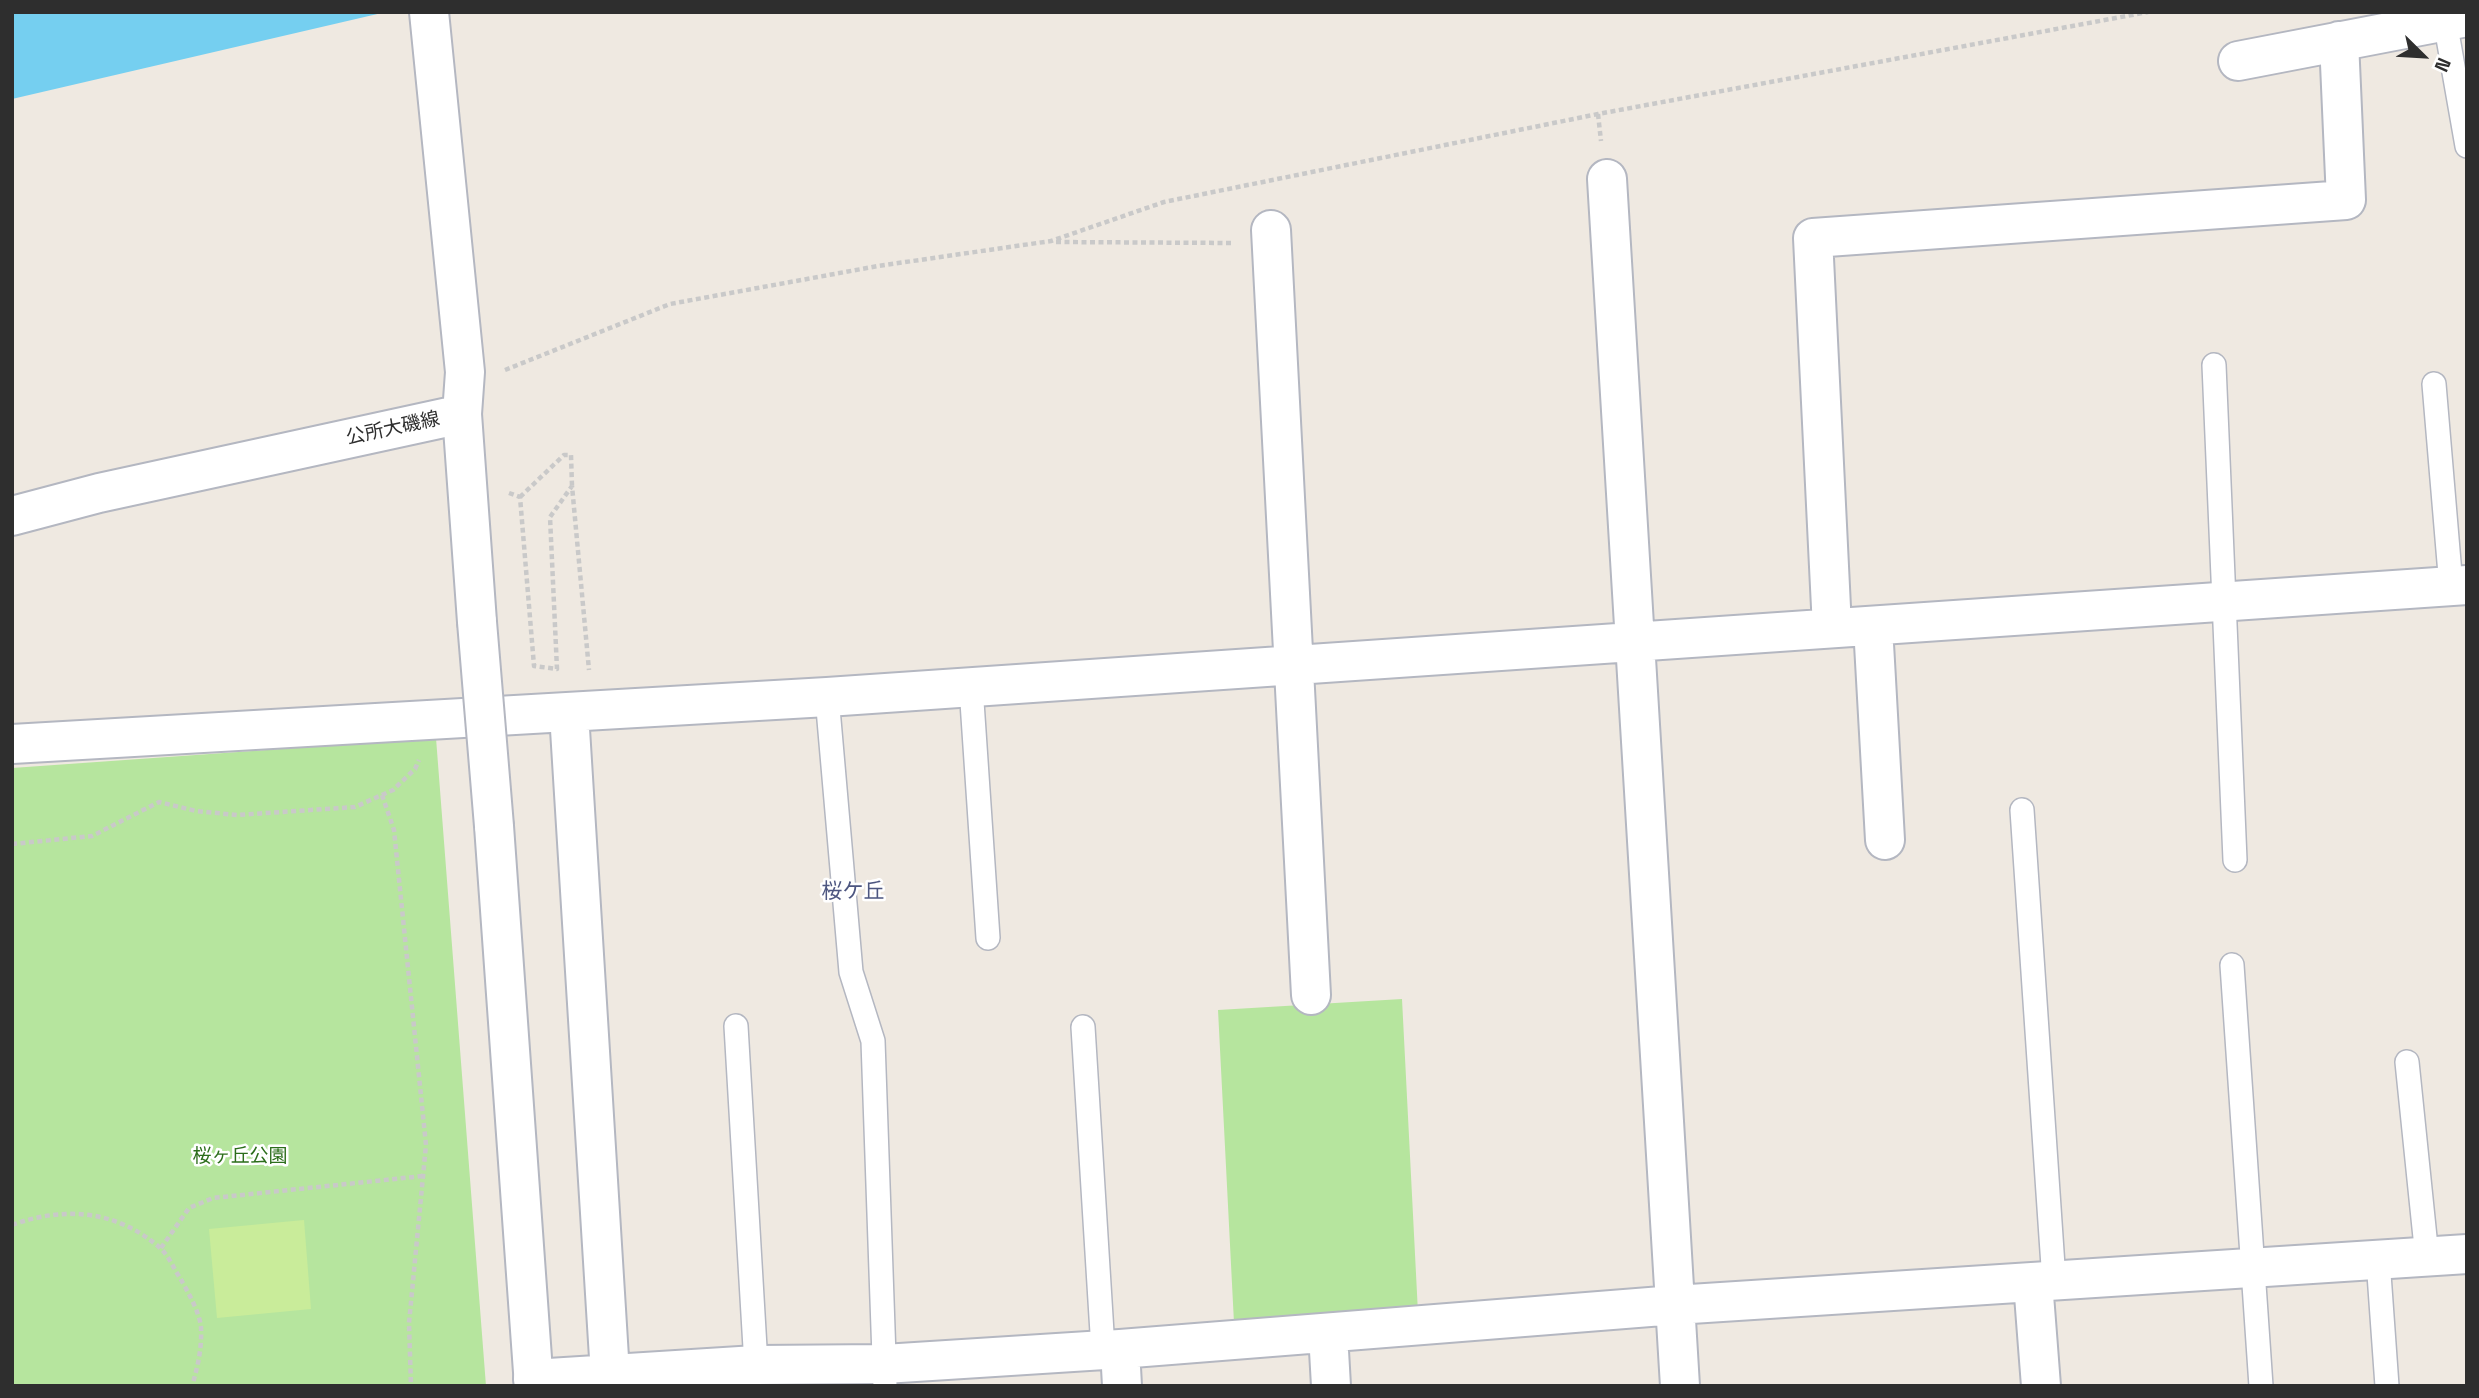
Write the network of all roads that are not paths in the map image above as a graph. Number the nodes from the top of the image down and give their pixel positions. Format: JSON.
{"nodes":[{"id":1,"x":429,"y":12,"type":"edge"},
{"id":2,"x":2456,"y":19,"type":"edge"},
{"id":3,"x":2339,"y":41,"type":"junction"},
{"id":4,"x":2238,"y":61,"type":"dead end"},
{"id":5,"x":2467,"y":146,"type":"edge"},
{"id":6,"x":1607,"y":179,"type":"dead end"},
{"id":7,"x":1271,"y":236,"type":"road end"},
{"id":8,"x":2214,"y":365,"type":"dead end"},
{"id":9,"x":2434,"y":384,"type":"dead end"},
{"id":10,"x":462,"y":414,"type":"junction"},
{"id":11,"x":12,"y":516,"type":"edge"},
{"id":12,"x":2459,"y":586,"type":"edge"},
{"id":13,"x":2226,"y":602,"type":"junction"},
{"id":14,"x":1872,"y":626,"type":"junction"},
{"id":15,"x":1832,"y":628,"type":"junction"},
{"id":16,"x":1635,"y":642,"type":"junction"},
{"id":17,"x":1295,"y":665,"type":"junction"},
{"id":18,"x":971,"y":687,"type":"junction"},
{"id":19,"x":827,"y":697,"type":"junction"},
{"id":20,"x":569,"y":713,"type":"junction"},
{"id":21,"x":12,"y":744,"type":"edge"},
{"id":22,"x":2022,"y":810,"type":"dead end"},
{"id":23,"x":1885,"y":840,"type":"dead end"},
{"id":24,"x":2235,"y":860,"type":"dead end"},
{"id":25,"x":988,"y":938,"type":"dead end"},
{"id":26,"x":2232,"y":965,"type":"dead end"},
{"id":27,"x":1311,"y":995,"type":"dead end"},
{"id":28,"x":736,"y":1026,"type":"dead end"},
{"id":29,"x":1083,"y":1027,"type":"dead end"},
{"id":30,"x":2407,"y":1062,"type":"dead end"},
{"id":31,"x":2467,"y":1254,"type":"edge"},
{"id":32,"x":2427,"y":1257,"type":"junction"},
{"id":33,"x":2378,"y":1260,"type":"junction"},
{"id":34,"x":2253,"y":1268,"type":"junction"},
{"id":35,"x":2044,"y":1282,"type":"junction"},
{"id":36,"x":1675,"y":1305,"type":"junction"},
{"id":37,"x":1328,"y":1333,"type":"junction"},
{"id":38,"x":1115,"y":1362,"type":"edge"},
{"id":39,"x":756,"y":1365,"type":"junction"},
{"id":40,"x":610,"y":1374,"type":"junction"},
{"id":41,"x":884,"y":1375,"type":"edge"},
{"id":42,"x":534,"y":1382,"type":"edge"},
{"id":43,"x":1331,"y":1386,"type":"edge"},
{"id":44,"x":1680,"y":1386,"type":"edge"},
{"id":45,"x":2040,"y":1386,"type":"edge"},
{"id":46,"x":2261,"y":1386,"type":"edge"},
{"id":47,"x":2387,"y":1386,"type":"edge"}],
"edges":[{"from":1,"to":10,"type":"street","name":"公所大磯線"},
{"from":2,"to":3,"type":"street"},
{"from":2,"to":5,"type":"lane"},
{"from":3,"to":4,"type":"street"},
{"from":3,"to":15,"type":"street"},
{"from":6,"to":16,"type":"street"},
{"from":7,"to":17,"type":"street"},
{"from":8,"to":13,"type":"lane"},
{"from":9,"to":12,"type":"lane"},
{"from":10,"to":11,"type":"street","name":"公所大磯線"},
{"from":10,"to":42,"type":"street","bridge":true},
{"from":12,"to":13,"type":"street"},
{"from":13,"to":14,"type":"street"},
{"from":13,"to":24,"type":"lane"},
{"from":14,"to":15,"type":"street"},
{"from":14,"to":23,"type":"street"},
{"from":15,"to":16,"type":"street"},
{"from":16,"to":17,"type":"street"},
{"from":16,"to":36,"type":"street"},
{"from":17,"to":18,"type":"street"},
{"from":17,"to":27,"type":"street"},
{"from":18,"to":19,"type":"street"},
{"from":18,"to":25,"type":"lane"},
{"from":19,"to":20,"type":"street"},
{"from":19,"to":41,"type":"lane"},
{"from":20,"to":21,"type":"street"},
{"from":20,"to":40,"type":"street"},
{"from":22,"to":35,"type":"lane"},
{"from":26,"to":34,"type":"lane"},
{"from":28,"to":39,"type":"lane"},
{"from":29,"to":38,"type":"lane"},
{"from":30,"to":32,"type":"lane"},
{"from":31,"to":32,"type":"street"},
{"from":32,"to":33,"type":"street"},
{"from":33,"to":34,"type":"street"},
{"from":33,"to":47,"type":"lane"},
{"from":34,"to":35,"type":"street"},
{"from":34,"to":46,"type":"lane"},
{"from":35,"to":36,"type":"street"},
{"from":35,"to":45,"type":"street"},
{"from":36,"to":37,"type":"street"},
{"from":36,"to":44,"type":"street"},
{"from":37,"to":38,"type":"street"},
{"from":37,"to":43,"type":"street"},
{"from":38,"to":41,"type":"street"},
{"from":39,"to":40,"type":"street"},
{"from":39,"to":41,"type":"street"},
{"from":40,"to":42,"type":"street"}]}
